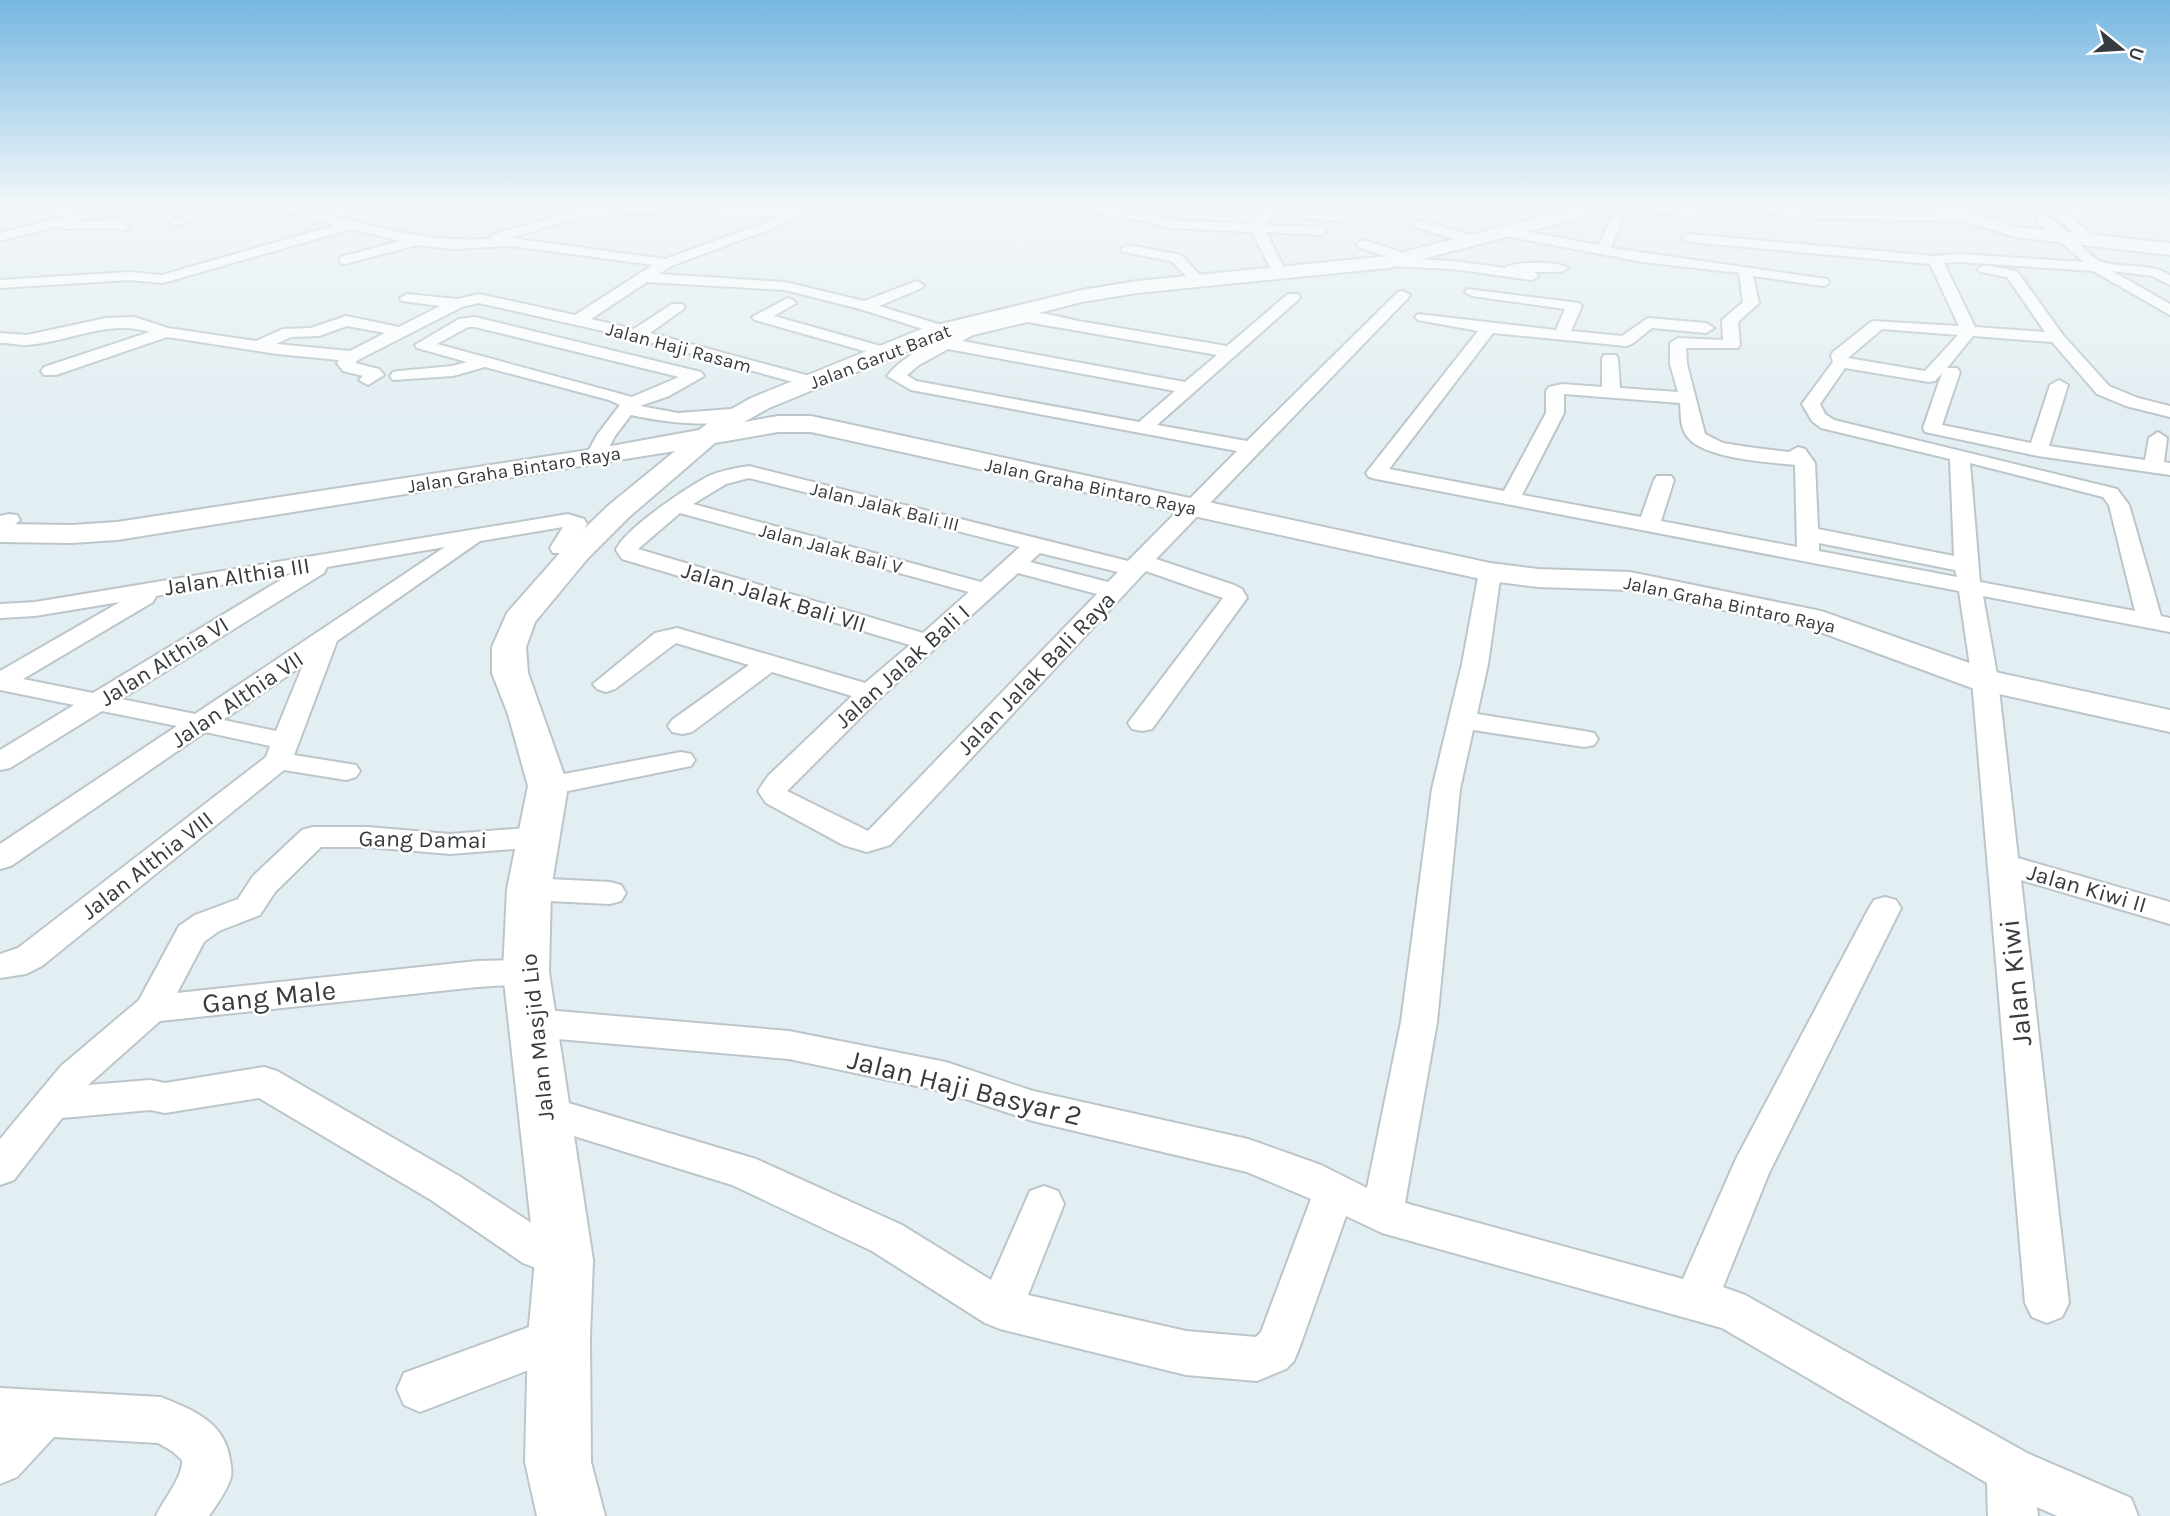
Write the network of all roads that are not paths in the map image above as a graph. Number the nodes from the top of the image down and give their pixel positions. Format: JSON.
{"nodes":[{"id":1,"x":181,"y":274,"type":"edge"},
{"id":2,"x":650,"y":274,"type":"edge"},
{"id":3,"x":1191,"y":274,"type":"edge"},
{"id":4,"x":1272,"y":274,"type":"edge"},
{"id":5,"x":1517,"y":274,"type":"edge"},
{"id":6,"x":1748,"y":274,"type":"edge"},
{"id":7,"x":1795,"y":274,"type":"edge"},
{"id":8,"x":1812,"y":274,"type":"edge"},
{"id":9,"x":1945,"y":274,"type":"edge"},
{"id":10,"x":2011,"y":274,"type":"edge"},
{"id":11,"x":2108,"y":274,"type":"edge"},
{"id":12,"x":1532,"y":276,"type":"dead end"},
{"id":13,"x":644,"y":277,"type":"junction"},
{"id":14,"x":1199,"y":281,"type":"junction"},
{"id":15,"x":0,"y":284,"type":"edge"},
{"id":16,"x":917,"y":285,"type":"dead end"},
{"id":17,"x":1472,"y":292,"type":"dead end"},
{"id":18,"x":1403,"y":295,"type":"dead end"},
{"id":19,"x":1293,"y":297,"type":"dead end"},
{"id":20,"x":407,"y":298,"type":"dead end"},
{"id":21,"x":788,"y":303,"type":"dead end"},
{"id":22,"x":457,"y":304,"type":"junction"},
{"id":23,"x":865,"y":306,"type":"junction"},
{"id":24,"x":677,"y":307,"type":"dead end"},
{"id":25,"x":495,"y":308,"type":"dead end"},
{"id":26,"x":2169,"y":309,"type":"edge"},
{"id":27,"x":1423,"y":317,"type":"dead end"},
{"id":28,"x":578,"y":320,"type":"junction"},
{"id":29,"x":470,"y":322,"type":"junction"},
{"id":30,"x":1489,"y":328,"type":"junction"},
{"id":31,"x":1873,"y":329,"type":"junction"},
{"id":32,"x":1969,"y":330,"type":"junction"},
{"id":33,"x":1728,"y":331,"type":"junction"},
{"id":34,"x":166,"y":332,"type":"junction"},
{"id":35,"x":402,"y":332,"type":"junction"},
{"id":36,"x":637,"y":334,"type":"junction"},
{"id":37,"x":1561,"y":335,"type":"junction"},
{"id":38,"x":943,"y":337,"type":"junction"},
{"id":39,"x":0,"y":338,"type":"edge"},
{"id":40,"x":2057,"y":338,"type":"junction"},
{"id":41,"x":33,"y":339,"type":"junction"},
{"id":42,"x":258,"y":346,"type":"junction"},
{"id":43,"x":1958,"y":346,"type":"junction"},
{"id":44,"x":77,"y":351,"type":"dead end"},
{"id":45,"x":885,"y":352,"type":"junction"},
{"id":46,"x":1230,"y":352,"type":"junction"},
{"id":47,"x":352,"y":356,"type":"junction"},
{"id":48,"x":1610,"y":359,"type":"dead end"},
{"id":49,"x":483,"y":362,"type":"junction"},
{"id":50,"x":1841,"y":362,"type":"junction"},
{"id":51,"x":50,"y":371,"type":"dead end"},
{"id":52,"x":1951,"y":372,"type":"dead end"},
{"id":53,"x":400,"y":376,"type":"dead end"},
{"id":54,"x":368,"y":380,"type":"dead end"},
{"id":55,"x":811,"y":382,"type":"junction"},
{"id":56,"x":2059,"y":385,"type":"dead end"},
{"id":57,"x":1190,"y":388,"type":"junction"},
{"id":58,"x":1611,"y":393,"type":"junction"},
{"id":59,"x":1688,"y":398,"type":"junction"},
{"id":60,"x":629,"y":406,"type":"junction"},
{"id":61,"x":2170,"y":412,"type":"edge"},
{"id":62,"x":1143,"y":428,"type":"junction"},
{"id":63,"x":723,"y":437,"type":"junction"},
{"id":64,"x":2158,"y":438,"type":"dead end"},
{"id":65,"x":1251,"y":448,"type":"junction"},
{"id":66,"x":2038,"y":450,"type":"junction"},
{"id":67,"x":597,"y":451,"type":"junction"},
{"id":68,"x":1960,"y":455,"type":"junction"},
{"id":69,"x":2162,"y":468,"type":"edge"},
{"id":70,"x":1664,"y":480,"type":"dead end"},
{"id":71,"x":1514,"y":493,"type":"junction"},
{"id":72,"x":1196,"y":503,"type":"junction"},
{"id":73,"x":677,"y":506,"type":"junction"},
{"id":74,"x":2,"y":524,"type":"edge"},
{"id":75,"x":1649,"y":524,"type":"junction"},
{"id":76,"x":473,"y":538,"type":"junction"},
{"id":77,"x":1036,"y":545,"type":"junction"},
{"id":78,"x":1808,"y":545,"type":"junction"},
{"id":79,"x":561,"y":548,"type":"dead end"},
{"id":80,"x":327,"y":561,"type":"junction"},
{"id":81,"x":1013,"y":565,"type":"junction"},
{"id":82,"x":1139,"y":566,"type":"junction"},
{"id":83,"x":1490,"y":572,"type":"junction"},
{"id":84,"x":1968,"y":576,"type":"junction"},
{"id":85,"x":159,"y":589,"type":"junction"},
{"id":86,"x":986,"y":590,"type":"junction"},
{"id":87,"x":1115,"y":591,"type":"junction"},
{"id":88,"x":102,"y":598,"type":"junction"},
{"id":89,"x":124,"y":609,"type":"junction"},
{"id":90,"x":0,"y":611,"type":"edge"},
{"id":91,"x":2160,"y":623,"type":"edge"},
{"id":92,"x":326,"y":639,"type":"junction"},
{"id":93,"x":927,"y":642,"type":"junction"},
{"id":94,"x":767,"y":663,"type":"junction"},
{"id":95,"x":1984,"y":671,"type":"junction"},
{"id":96,"x":0,"y":682,"type":"edge"},
{"id":97,"x":606,"y":684,"type":"dead end"},
{"id":98,"x":870,"y":693,"type":"junction"},
{"id":99,"x":100,"y":701,"type":"junction"},
{"id":100,"x":2170,"y":704,"type":"edge"},
{"id":101,"x":1462,"y":720,"type":"junction"},
{"id":102,"x":2170,"y":721,"type":"edge"},
{"id":103,"x":202,"y":722,"type":"junction"},
{"id":104,"x":1142,"y":723,"type":"dead end"},
{"id":105,"x":682,"y":726,"type":"dead end"},
{"id":106,"x":1584,"y":739,"type":"dead end"},
{"id":107,"x":283,"y":751,"type":"junction"},
{"id":108,"x":681,"y":760,"type":"dead end"},
{"id":109,"x":0,"y":762,"type":"edge"},
{"id":110,"x":345,"y":771,"type":"dead end"},
{"id":111,"x":548,"y":786,"type":"junction"},
{"id":112,"x":772,"y":791,"type":"joint"},
{"id":113,"x":539,"y":837,"type":"junction"},
{"id":114,"x":0,"y":859,"type":"edge"},
{"id":115,"x":2004,"y":864,"type":"junction"},
{"id":116,"x":528,"y":889,"type":"junction"},
{"id":117,"x":610,"y":893,"type":"dead end"},
{"id":118,"x":1885,"y":908,"type":"dead end"},
{"id":119,"x":2170,"y":913,"type":"edge"},
{"id":120,"x":7,"y":965,"type":"edge"},
{"id":121,"x":526,"y":972,"type":"junction"},
{"id":122,"x":151,"y":1009,"type":"junction"},
{"id":123,"x":534,"y":1023,"type":"junction"},
{"id":124,"x":51,"y":1104,"type":"junction"},
{"id":125,"x":545,"y":1112,"type":"junction"},
{"id":126,"x":0,"y":1168,"type":"edge"},
{"id":127,"x":1334,"y":1192,"type":"junction"},
{"id":128,"x":1044,"y":1204,"type":"dead end"},
{"id":129,"x":1382,"y":1215,"type":"junction"},
{"id":130,"x":564,"y":1260,"type":"junction"},
{"id":131,"x":1695,"y":1302,"type":"junction"},
{"id":132,"x":2047,"y":1303,"type":"dead end"},
{"id":133,"x":1000,"y":1309,"type":"junction"},
{"id":134,"x":559,"y":1337,"type":"junction"},
{"id":135,"x":420,"y":1389,"type":"dead end"},
{"id":136,"x":0,"y":1411,"type":"edge"},
{"id":137,"x":46,"y":1412,"type":"junction"},
{"id":138,"x":0,"y":1460,"type":"edge"},
{"id":139,"x":2012,"y":1493,"type":"edge"},
{"id":140,"x":181,"y":1516,"type":"edge"},
{"id":141,"x":571,"y":1516,"type":"edge"},
{"id":142,"x":2113,"y":1516,"type":"edge"}],
"edges":[{"from":1,"to":15,"type":"street"},
{"from":2,"to":13,"type":"street"},
{"from":3,"to":14,"type":"street"},
{"from":4,"to":14,"type":"street","name":"Jalan Garut Barat"},
{"from":5,"to":12,"type":"street"},
{"from":6,"to":33,"type":"street"},
{"from":7,"to":8,"type":"street"},
{"from":9,"to":32,"type":"street"},
{"from":10,"to":40,"type":"street"},
{"from":11,"to":26,"type":"street"},
{"from":13,"to":23,"type":"street"},
{"from":13,"to":28,"type":"street"},
{"from":14,"to":38,"type":"street","name":"Jalan Garut Barat"},
{"from":16,"to":23,"type":"street"},
{"from":17,"to":37,"type":"street"},
{"from":18,"to":65,"type":"street","name":"Jalan Jalak Bali Raya"},
{"from":19,"to":46,"type":"street"},
{"from":20,"to":22,"type":"street"},
{"from":21,"to":45,"type":"street"},
{"from":22,"to":28,"type":"street","name":"Jalan Haji Rasam"},
{"from":22,"to":35,"type":"street","name":"Jalan Haji Rasam"},
{"from":23,"to":38,"type":"street"},
{"from":24,"to":36,"type":"street"},
{"from":25,"to":29,"type":"street"},
{"from":27,"to":30,"type":"street"},
{"from":28,"to":36,"type":"street","name":"Jalan Haji Rasam"},
{"from":29,"to":49,"type":"street","name":"Jalan Jalak Bali III"},
{"from":29,"to":60,"type":"street"},
{"from":30,"to":37,"type":"street"},
{"from":30,"to":71,"type":"street"},
{"from":31,"to":32,"type":"street"},
{"from":31,"to":43,"type":"street"},
{"from":31,"to":50,"type":"street"},
{"from":32,"to":40,"type":"street"},
{"from":32,"to":43,"type":"street"},
{"from":33,"to":37,"type":"street"},
{"from":33,"to":59,"type":"street"},
{"from":34,"to":41,"type":"street"},
{"from":34,"to":42,"type":"street"},
{"from":34,"to":51,"type":"street"},
{"from":35,"to":42,"type":"street"},
{"from":35,"to":47,"type":"street","name":"Jalan Haji Rasam"},
{"from":36,"to":55,"type":"street","name":"Jalan Haji Rasam"},
{"from":38,"to":45,"type":"street","name":"Jalan Garut Barat"},
{"from":38,"to":46,"type":"street"},
{"from":38,"to":57,"type":"street"},
{"from":38,"to":62,"type":"street"},
{"from":39,"to":41,"type":"street"},
{"from":40,"to":61,"type":"street"},
{"from":41,"to":44,"type":"street"},
{"from":42,"to":47,"type":"street"},
{"from":43,"to":50,"type":"street"},
{"from":45,"to":55,"type":"street","name":"Jalan Garut Barat"},
{"from":46,"to":57,"type":"street"},
{"from":47,"to":54,"type":"street"},
{"from":48,"to":58,"type":"street"},
{"from":49,"to":53,"type":"street"},
{"from":49,"to":60,"type":"street","name":"Jalan Jalak Bali III"},
{"from":50,"to":68,"type":"street"},
{"from":52,"to":66,"type":"street"},
{"from":55,"to":63,"type":"street","name":"Jalan Garut Barat"},
{"from":56,"to":66,"type":"street"},
{"from":57,"to":62,"type":"street"},
{"from":58,"to":59,"type":"street"},
{"from":58,"to":71,"type":"street"},
{"from":59,"to":78,"type":"street"},
{"from":60,"to":63,"type":"street","name":"Jalan Jalak Bali III"},
{"from":60,"to":67,"type":"street"},
{"from":62,"to":65,"type":"street"},
{"from":63,"to":67,"type":"street","name":"Jalan Graha Bintaro Raya"},
{"from":63,"to":72,"type":"street","name":"Jalan Graha Bintaro Raya"},
{"from":63,"to":73,"type":"street"},
{"from":63,"to":77,"type":"street","name":"Jalan Jalak Bali III"},
{"from":63,"to":111,"type":"street","name":"Jalan Masjid Lio"},
{"from":64,"to":69,"type":"street"},
{"from":65,"to":72,"type":"street","name":"Jalan Jalak Bali Raya"},
{"from":66,"to":69,"type":"street"},
{"from":67,"to":74,"type":"street","name":"Jalan Graha Bintaro Raya"},
{"from":68,"to":84,"type":"street","name":"Jalan Kiwi"},
{"from":68,"to":91,"type":"street"},
{"from":70,"to":75,"type":"street"},
{"from":71,"to":75,"type":"street"},
{"from":72,"to":82,"type":"street","name":"Jalan Jalak Bali Raya"},
{"from":72,"to":83,"type":"street","name":"Jalan Graha Bintaro Raya"},
{"from":72,"to":95,"type":"street","name":"Jalan Graha Bintaro Raya"},
{"from":73,"to":86,"type":"street","name":"Jalan Jalak Bali V"},
{"from":73,"to":93,"type":"street","name":"Jalan Jalak Bali VII"},
{"from":75,"to":78,"type":"street"},
{"from":76,"to":79,"type":"street","name":"Jalan Althia III"},
{"from":76,"to":80,"type":"street","name":"Jalan Althia III"},
{"from":76,"to":92,"type":"street","name":"Jalan Althia VII"},
{"from":77,"to":81,"type":"street","name":"Jalan Jalak Bali I"},
{"from":77,"to":82,"type":"street","name":"Jalan Jalak Bali III"},
{"from":78,"to":84,"type":"street"},
{"from":80,"to":85,"type":"street","name":"Jalan Althia III"},
{"from":80,"to":99,"type":"street","name":"Jalan Althia VI"},
{"from":81,"to":86,"type":"street","name":"Jalan Jalak Bali I"},
{"from":81,"to":87,"type":"street"},
{"from":82,"to":87,"type":"street","name":"Jalan Jalak Bali Raya"},
{"from":82,"to":104,"type":"street","name":"Jalan Jalak Bali III"},
{"from":83,"to":95,"type":"street","name":"Jalan Graha Bintaro Raya"},
{"from":83,"to":101,"type":"street"},
{"from":84,"to":91,"type":"street"},
{"from":84,"to":95,"type":"street","name":"Jalan Kiwi"},
{"from":85,"to":88,"type":"street","name":"Jalan Althia III"},
{"from":85,"to":89,"type":"street"},
{"from":86,"to":93,"type":"street","name":"Jalan Jalak Bali I"},
{"from":87,"to":112,"type":"street","name":"Jalan Jalak Bali Raya"},
{"from":88,"to":89,"type":"street"},
{"from":88,"to":90,"type":"street","name":"Jalan Althia III"},
{"from":89,"to":96,"type":"street"},
{"from":92,"to":103,"type":"street","name":"Jalan Althia VII"},
{"from":92,"to":107,"type":"street"},
{"from":93,"to":98,"type":"street","name":"Jalan Jalak Bali I"},
{"from":94,"to":97,"type":"street"},
{"from":94,"to":98,"type":"street"},
{"from":94,"to":105,"type":"street"},
{"from":95,"to":100,"type":"street","name":"Jalan Graha Bintaro Raya"},
{"from":95,"to":102,"type":"street","name":"Jalan Graha Bintaro Raya"},
{"from":95,"to":115,"type":"street","name":"Jalan Kiwi"},
{"from":96,"to":99,"type":"street"},
{"from":98,"to":112,"type":"street","name":"Jalan Jalak Bali I"},
{"from":99,"to":103,"type":"street"},
{"from":99,"to":109,"type":"street","name":"Jalan Althia VI"},
{"from":101,"to":106,"type":"street"},
{"from":101,"to":129,"type":"street"},
{"from":103,"to":107,"type":"street"},
{"from":103,"to":114,"type":"street","name":"Jalan Althia VII"},
{"from":107,"to":110,"type":"street"},
{"from":107,"to":120,"type":"street","name":"Jalan Althia VIII"},
{"from":108,"to":111,"type":"street"},
{"from":111,"to":113,"type":"street","name":"Jalan Masjid Lio"},
{"from":113,"to":116,"type":"street","name":"Jalan Masjid Lio"},
{"from":113,"to":122,"type":"street","name":"Gang Damai"},
{"from":115,"to":119,"type":"street","name":"Jalan Kiwi II"},
{"from":115,"to":132,"type":"street","name":"Jalan Kiwi"},
{"from":116,"to":117,"type":"street"},
{"from":116,"to":121,"type":"street","name":"Jalan Masjid Lio"},
{"from":118,"to":131,"type":"street"},
{"from":121,"to":122,"type":"street","name":"Gang Male"},
{"from":121,"to":123,"type":"street","name":"Jalan Masjid Lio"},
{"from":122,"to":124,"type":"street"},
{"from":123,"to":125,"type":"street","name":"Jalan Masjid Lio"},
{"from":123,"to":127,"type":"street","name":"Jalan Haji Basyar 2"},
{"from":124,"to":126,"type":"street"},
{"from":124,"to":130,"type":"street"},
{"from":125,"to":130,"type":"street","name":"Jalan Masjid Lio"},
{"from":125,"to":133,"type":"street"},
{"from":127,"to":129,"type":"street","name":"Jalan Haji Basyar 2"},
{"from":127,"to":133,"type":"street"},
{"from":128,"to":133,"type":"street"},
{"from":129,"to":131,"type":"street","name":"Jalan Haji Basyar 2"},
{"from":130,"to":134,"type":"street","name":"Jalan Masjid Lio"},
{"from":131,"to":139,"type":"street","name":"Jalan Haji Basyar 2"},
{"from":134,"to":135,"type":"street"},
{"from":134,"to":141,"type":"street","name":"Jalan Masjid Lio"},
{"from":136,"to":137,"type":"street"},
{"from":137,"to":138,"type":"street"},
{"from":137,"to":140,"type":"street"},
{"from":139,"to":142,"type":"street","name":"Jalan Haji Basyar 2"}]}
